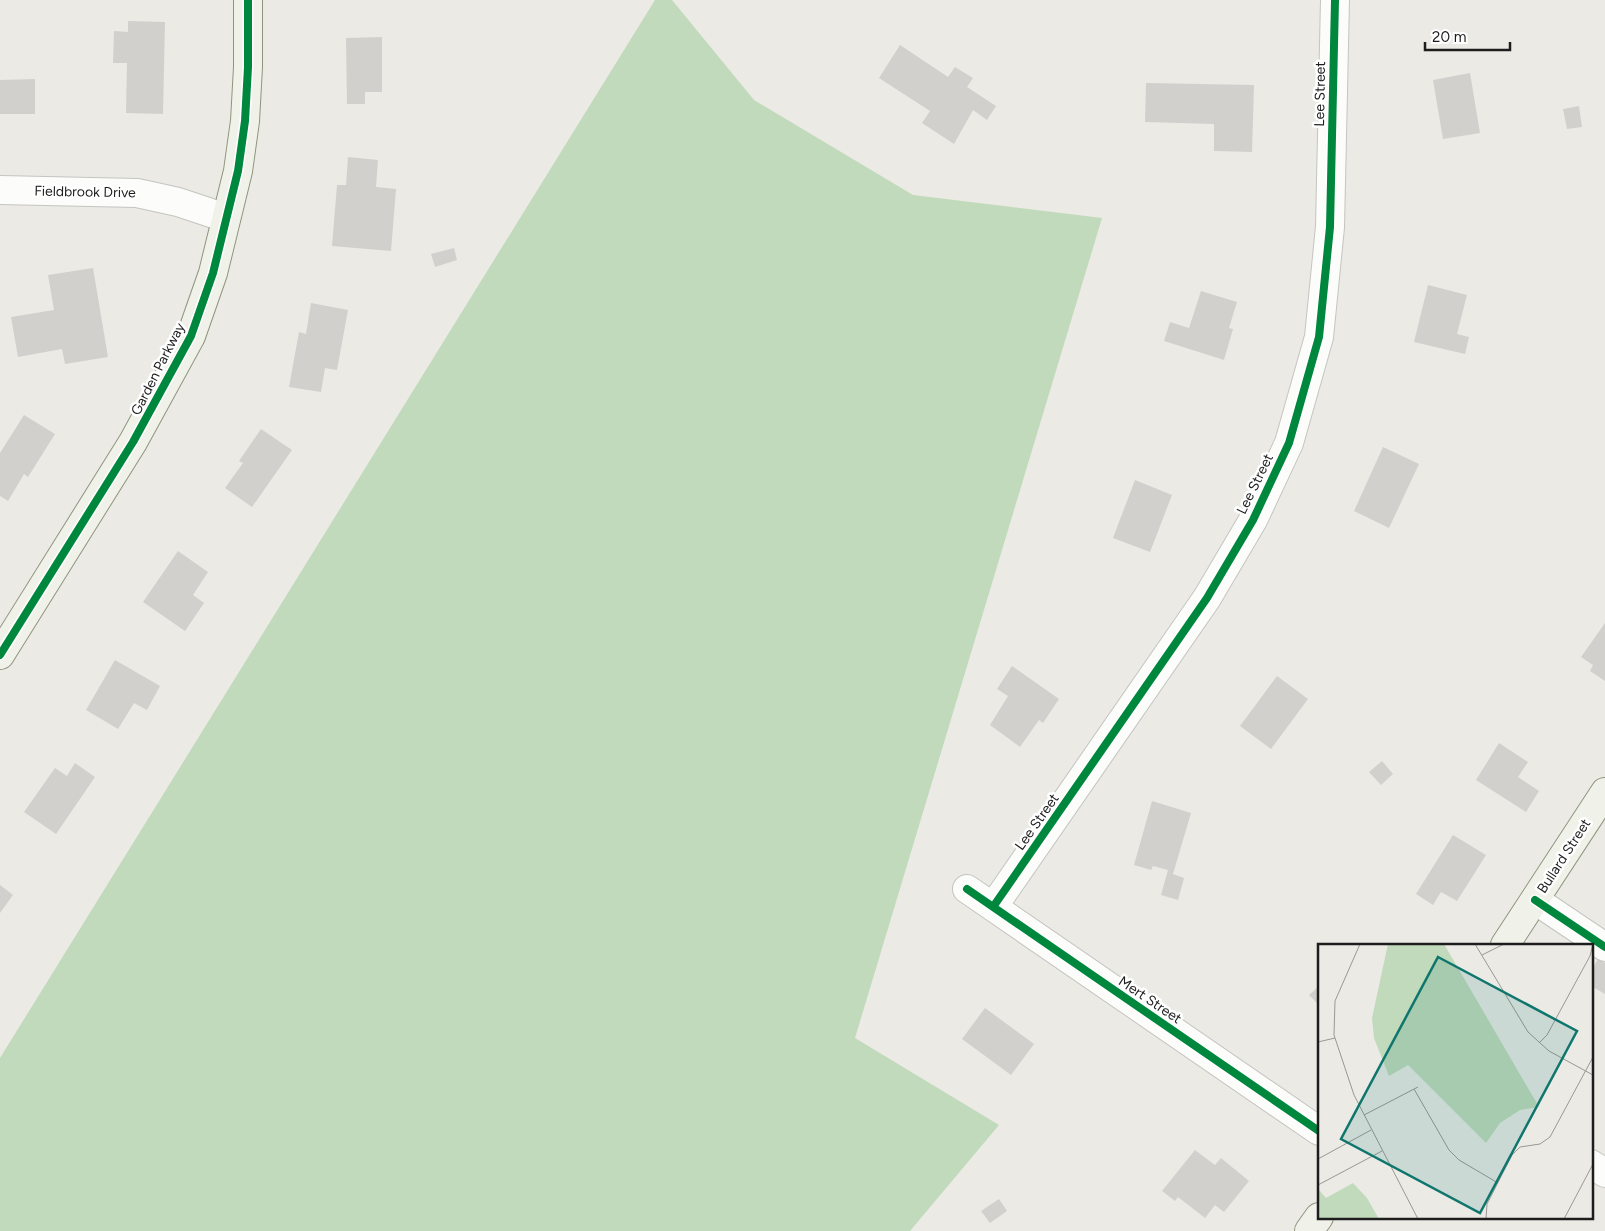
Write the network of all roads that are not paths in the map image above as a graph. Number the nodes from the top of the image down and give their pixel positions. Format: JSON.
{"nodes":[{"id":1,"x":248,"y":0,"type":"edge"},
{"id":2,"x":1335,"y":0,"type":"edge"},
{"id":3,"x":0,"y":190,"type":"edge"},
{"id":4,"x":226,"y":218,"type":"junction"},
{"id":5,"x":0,"y":655,"type":"edge"},
{"id":6,"x":1605,"y":792,"type":"edge"},
{"id":7,"x":967,"y":889,"type":"dead end"},
{"id":8,"x":1535,"y":900,"type":"junction"},
{"id":9,"x":993,"y":907,"type":"junction"},
{"id":10,"x":1506,"y":944,"type":"edge"},
{"id":11,"x":1605,"y":947,"type":"edge"},
{"id":12,"x":1318,"y":1130,"type":"edge"},
{"id":13,"x":1592,"y":1165,"type":"edge"},
{"id":14,"x":1605,"y":1173,"type":"edge"},
{"id":15,"x":1318,"y":1218,"type":"edge"},
{"id":16,"x":1309,"y":1231,"type":"edge"}],
"edges":[{"from":1,"to":4,"type":"street","name":"Garden Parkway"},
{"from":2,"to":9,"type":"street","name":"Lee Street"},
{"from":3,"to":4,"type":"street","name":"Fieldbrook Drive"},
{"from":4,"to":5,"type":"street","name":"Garden Parkway"},
{"from":6,"to":8,"type":"street","name":"Bullard Street"},
{"from":7,"to":9,"type":"street","name":"Mert Street"},
{"from":8,"to":10,"type":"street","name":"Bullard Street"},
{"from":8,"to":11,"type":"street"},
{"from":9,"to":12,"type":"street","name":"Mert Street"},
{"from":13,"to":14,"type":"street"},
{"from":15,"to":16,"type":"street"}]}
